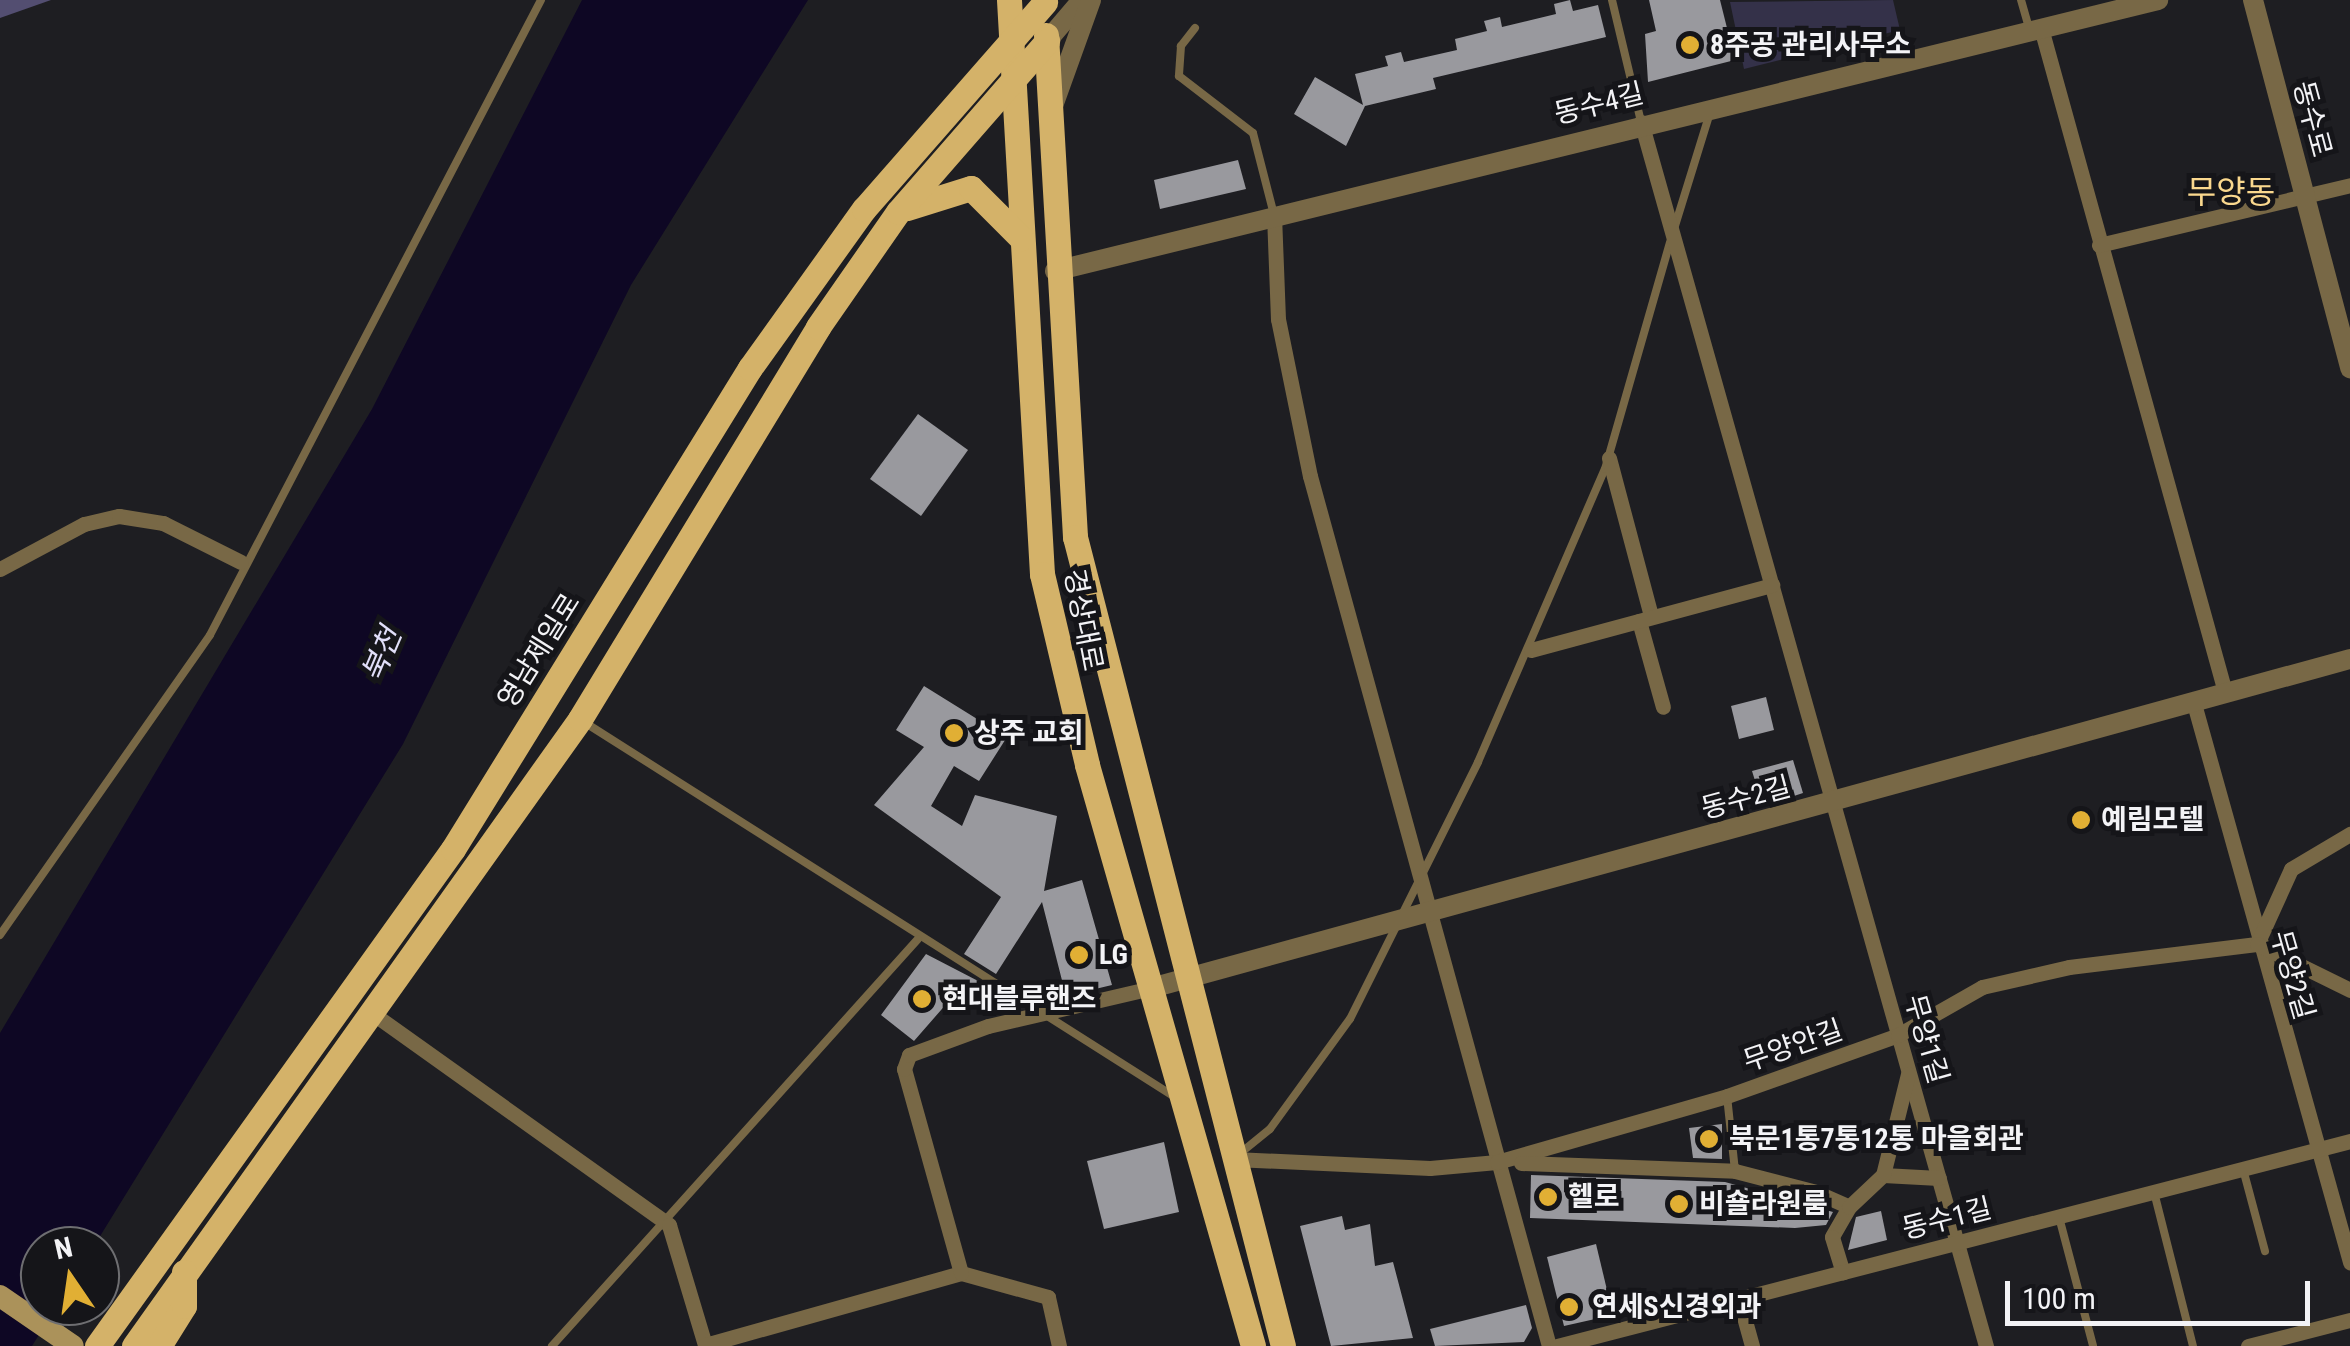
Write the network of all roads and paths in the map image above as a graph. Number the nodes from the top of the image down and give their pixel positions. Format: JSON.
{"nodes":[{"id":1,"x":540,"y":0,"type":"edge"},
{"id":2,"x":1009,"y":0,"type":"edge"},
{"id":3,"x":1082,"y":0,"type":"edge"},
{"id":4,"x":1091,"y":0,"type":"edge"},
{"id":5,"x":1612,"y":0,"type":"edge"},
{"id":6,"x":2021,"y":0,"type":"edge"},
{"id":7,"x":2158,"y":0,"type":"edge"},
{"id":8,"x":2253,"y":0,"type":"edge"},
{"id":9,"x":1045,"y":1,"type":"edge"},
{"id":10,"x":1195,"y":28,"type":"dead end"},
{"id":11,"x":2035,"y":30,"type":"junction"},
{"id":12,"x":1012,"y":40,"type":"junction"},
{"id":13,"x":1046,"y":41,"type":"junction"},
{"id":14,"x":1014,"y":81,"type":"junction"},
{"id":15,"x":1713,"y":104,"type":"junction"},
{"id":16,"x":1050,"y":120,"type":"junction"},
{"id":17,"x":1642,"y":122,"type":"junction"},
{"id":18,"x":2350,"y":185,"type":"edge"},
{"id":19,"x":2304,"y":196,"type":"junction"},
{"id":20,"x":898,"y":212,"type":"junction"},
{"id":21,"x":1274,"y":215,"type":"junction"},
{"id":22,"x":1673,"y":234,"type":"junction"},
{"id":23,"x":1021,"y":238,"type":"junction"},
{"id":24,"x":2099,"y":246,"type":"junction"},
{"id":25,"x":1054,"y":271,"type":"junction"},
{"id":26,"x":2350,"y":368,"type":"edge"},
{"id":27,"x":1609,"y":458,"type":"junction"},
{"id":28,"x":240,"y":562,"type":"junction"},
{"id":29,"x":0,"y":569,"type":"edge"},
{"id":30,"x":1772,"y":586,"type":"junction"},
{"id":31,"x":1645,"y":619,"type":"junction"},
{"id":32,"x":1531,"y":650,"type":"junction"},
{"id":33,"x":2350,"y":659,"type":"edge"},
{"id":34,"x":2225,"y":692,"type":"junction"},
{"id":35,"x":2194,"y":700,"type":"junction"},
{"id":36,"x":1663,"y":707,"type":"dead end"},
{"id":37,"x":580,"y":719,"type":"junction"},
{"id":38,"x":1833,"y":804,"type":"junction"},
{"id":39,"x":2350,"y":834,"type":"edge"},
{"id":40,"x":1418,"y":880,"type":"junction"},
{"id":41,"x":1428,"y":912,"type":"junction"},
{"id":42,"x":1401,"y":920,"type":"junction"},
{"id":43,"x":0,"y":934,"type":"edge"},
{"id":44,"x":918,"y":939,"type":"junction"},
{"id":45,"x":2258,"y":944,"type":"junction"},
{"id":46,"x":1188,"y":978,"type":"junction"},
{"id":47,"x":1154,"y":987,"type":"junction"},
{"id":48,"x":2350,"y":990,"type":"edge"},
{"id":49,"x":372,"y":1013,"type":"junction"},
{"id":50,"x":1042,"y":1018,"type":"junction"},
{"id":51,"x":1898,"y":1035,"type":"junction"},
{"id":52,"x":1908,"y":1071,"type":"junction"},
{"id":53,"x":1728,"y":1096,"type":"junction"},
{"id":54,"x":1188,"y":1105,"type":"junction"},
{"id":55,"x":2350,"y":1142,"type":"edge"},
{"id":56,"x":2316,"y":1150,"type":"junction"},
{"id":57,"x":1234,"y":1159,"type":"junction"},
{"id":58,"x":1497,"y":1162,"type":"junction"},
{"id":59,"x":2243,"y":1169,"type":"junction"},
{"id":60,"x":1735,"y":1170,"type":"junction"},
{"id":61,"x":1883,"y":1174,"type":"junction"},
{"id":62,"x":1939,"y":1178,"type":"junction"},
{"id":63,"x":2154,"y":1192,"type":"junction"},
{"id":64,"x":1849,"y":1207,"type":"junction"},
{"id":65,"x":2058,"y":1216,"type":"junction"},
{"id":66,"x":668,"y":1226,"type":"junction"},
{"id":67,"x":1956,"y":1243,"type":"junction"},
{"id":68,"x":2265,"y":1251,"type":"dead end"},
{"id":69,"x":2350,"y":1262,"type":"edge"},
{"id":70,"x":184,"y":1272,"type":"junction"},
{"id":71,"x":1843,"y":1272,"type":"junction"},
{"id":72,"x":961,"y":1273,"type":"junction"},
{"id":73,"x":0,"y":1296,"type":"edge"},
{"id":74,"x":1739,"y":1299,"type":"junction"},
{"id":75,"x":2350,"y":1320,"type":"edge"},
{"id":76,"x":72,"y":1345,"type":"edge"},
{"id":77,"x":97,"y":1346,"type":"edge"},
{"id":78,"x":134,"y":1346,"type":"edge"},
{"id":79,"x":159,"y":1346,"type":"edge"},
{"id":80,"x":552,"y":1346,"type":"edge"},
{"id":81,"x":1059,"y":1346,"type":"edge"},
{"id":82,"x":1253,"y":1346,"type":"edge"},
{"id":83,"x":1283,"y":1346,"type":"edge"},
{"id":84,"x":1549,"y":1346,"type":"edge"},
{"id":85,"x":1558,"y":1346,"type":"edge"},
{"id":86,"x":1752,"y":1346,"type":"edge"},
{"id":87,"x":1986,"y":1346,"type":"edge"},
{"id":88,"x":2093,"y":1346,"type":"edge"},
{"id":89,"x":2193,"y":1346,"type":"edge"},
{"id":90,"x":2248,"y":1346,"type":"edge"}],
"edges":[{"from":1,"to":28,"type":"lane"},
{"from":2,"to":12,"type":"main road","name":"경상대로"},
{"from":3,"to":13,"type":"street"},
{"from":4,"to":16,"type":"street"},
{"from":5,"to":17,"type":"lane"},
{"from":6,"to":11,"type":"lane"},
{"from":7,"to":11,"type":"street","name":"동수4길"},
{"from":8,"to":19,"type":"street","name":"동수로"},
{"from":9,"to":12,"type":"main road","name":"영남제일로"},
{"from":9,"to":13,"type":"main road","name":"경상대로"},
{"from":10,"to":21,"type":"lane"},
{"from":11,"to":15,"type":"street","name":"동수4길"},
{"from":11,"to":24,"type":"street"},
{"from":12,"to":14,"type":"main road","name":"경상대로"},
{"from":12,"to":77,"type":"main road","name":"영남제일로"},
{"from":13,"to":14,"type":"main road"},
{"from":13,"to":16,"type":"main road","name":"경상대로"},
{"from":14,"to":20,"type":"main road"},
{"from":14,"to":23,"type":"main road","name":"경상대로"},
{"from":15,"to":17,"type":"street","name":"동수4길"},
{"from":15,"to":22,"type":"lane"},
{"from":16,"to":25,"type":"main road","name":"경상대로"},
{"from":17,"to":21,"type":"street","name":"동수4길"},
{"from":17,"to":22,"type":"street","name":"무양1길"},
{"from":18,"to":19,"type":"street"},
{"from":19,"to":24,"type":"street"},
{"from":19,"to":26,"type":"street","name":"동수로"},
{"from":20,"to":23,"type":"main road"},
{"from":20,"to":37,"type":"main road"},
{"from":21,"to":25,"type":"street","name":"동수4길"},
{"from":21,"to":40,"type":"street"},
{"from":22,"to":27,"type":"lane"},
{"from":22,"to":30,"type":"street","name":"무양1길"},
{"from":23,"to":47,"type":"main road","name":"경상대로"},
{"from":24,"to":34,"type":"street"},
{"from":25,"to":46,"type":"main road","name":"경상대로"},
{"from":27,"to":31,"type":"street"},
{"from":27,"to":32,"type":"lane"},
{"from":28,"to":29,"type":"street"},
{"from":28,"to":43,"type":"lane"},
{"from":30,"to":31,"type":"street"},
{"from":30,"to":38,"type":"street","name":"무양1길"},
{"from":31,"to":32,"type":"street"},
{"from":31,"to":36,"type":"street"},
{"from":32,"to":40,"type":"lane"},
{"from":33,"to":34,"type":"street","name":"동수2길"},
{"from":34,"to":35,"type":"street","name":"동수2길"},
{"from":35,"to":38,"type":"street","name":"동수2길"},
{"from":35,"to":45,"type":"street","name":"무양2길"},
{"from":37,"to":44,"type":"lane"},
{"from":37,"to":49,"type":"main road"},
{"from":38,"to":41,"type":"street","name":"동수2길"},
{"from":38,"to":51,"type":"street","name":"무양1길"},
{"from":39,"to":45,"type":"street"},
{"from":40,"to":41,"type":"street"},
{"from":40,"to":42,"type":"lane"},
{"from":41,"to":42,"type":"street","name":"동수2길"},
{"from":41,"to":58,"type":"street"},
{"from":42,"to":46,"type":"street","name":"동수2길"},
{"from":42,"to":57,"type":"lane"},
{"from":44,"to":50,"type":"lane"},
{"from":44,"to":66,"type":"lane"},
{"from":45,"to":48,"type":"street"},
{"from":45,"to":51,"type":"street","name":"무양안길"},
{"from":45,"to":56,"type":"street","name":"무양2길"},
{"from":46,"to":47,"type":"street","name":"동수2길"},
{"from":46,"to":57,"type":"main road","name":"경상대로"},
{"from":47,"to":50,"type":"street"},
{"from":47,"to":54,"type":"main road","name":"경상대로"},
{"from":49,"to":66,"type":"street"},
{"from":49,"to":70,"type":"main road"},
{"from":50,"to":54,"type":"lane"},
{"from":50,"to":72,"type":"street"},
{"from":51,"to":52,"type":"street","name":"무양1길"},
{"from":51,"to":53,"type":"street","name":"무양안길"},
{"from":52,"to":61,"type":"street"},
{"from":52,"to":62,"type":"street","name":"무양1길"},
{"from":53,"to":58,"type":"street","name":"무양안길"},
{"from":53,"to":60,"type":"lane"},
{"from":54,"to":82,"type":"main road","name":"경상대로"},
{"from":55,"to":56,"type":"street","name":"동수1길"},
{"from":56,"to":59,"type":"street","name":"동수1길"},
{"from":56,"to":69,"type":"street","name":"무양2길"},
{"from":57,"to":58,"type":"street","name":"무양안길"},
{"from":57,"to":83,"type":"main road","name":"경상대로"},
{"from":58,"to":60,"type":"street"},
{"from":58,"to":84,"type":"street"},
{"from":59,"to":63,"type":"street","name":"동수1길"},
{"from":59,"to":68,"type":"lane"},
{"from":60,"to":64,"type":"street"},
{"from":61,"to":62,"type":"street"},
{"from":61,"to":64,"type":"street"},
{"from":62,"to":67,"type":"street","name":"무양1길"},
{"from":63,"to":65,"type":"street","name":"동수1길"},
{"from":63,"to":89,"type":"lane"},
{"from":64,"to":71,"type":"street"},
{"from":65,"to":67,"type":"street","name":"동수1길"},
{"from":65,"to":88,"type":"lane"},
{"from":66,"to":72,"type":"street"},
{"from":66,"to":80,"type":"lane"},
{"from":67,"to":71,"type":"street","name":"동수1길"},
{"from":67,"to":87,"type":"street","name":"무양1길"},
{"from":70,"to":78,"type":"main road"},
{"from":70,"to":79,"type":"main road"},
{"from":71,"to":74,"type":"street","name":"동수1길"},
{"from":72,"to":81,"type":"street"},
{"from":73,"to":76,"type":"main road"},
{"from":74,"to":85,"type":"street","name":"동수1길"},
{"from":74,"to":86,"type":"street"},
{"from":75,"to":90,"type":"street"}]}
